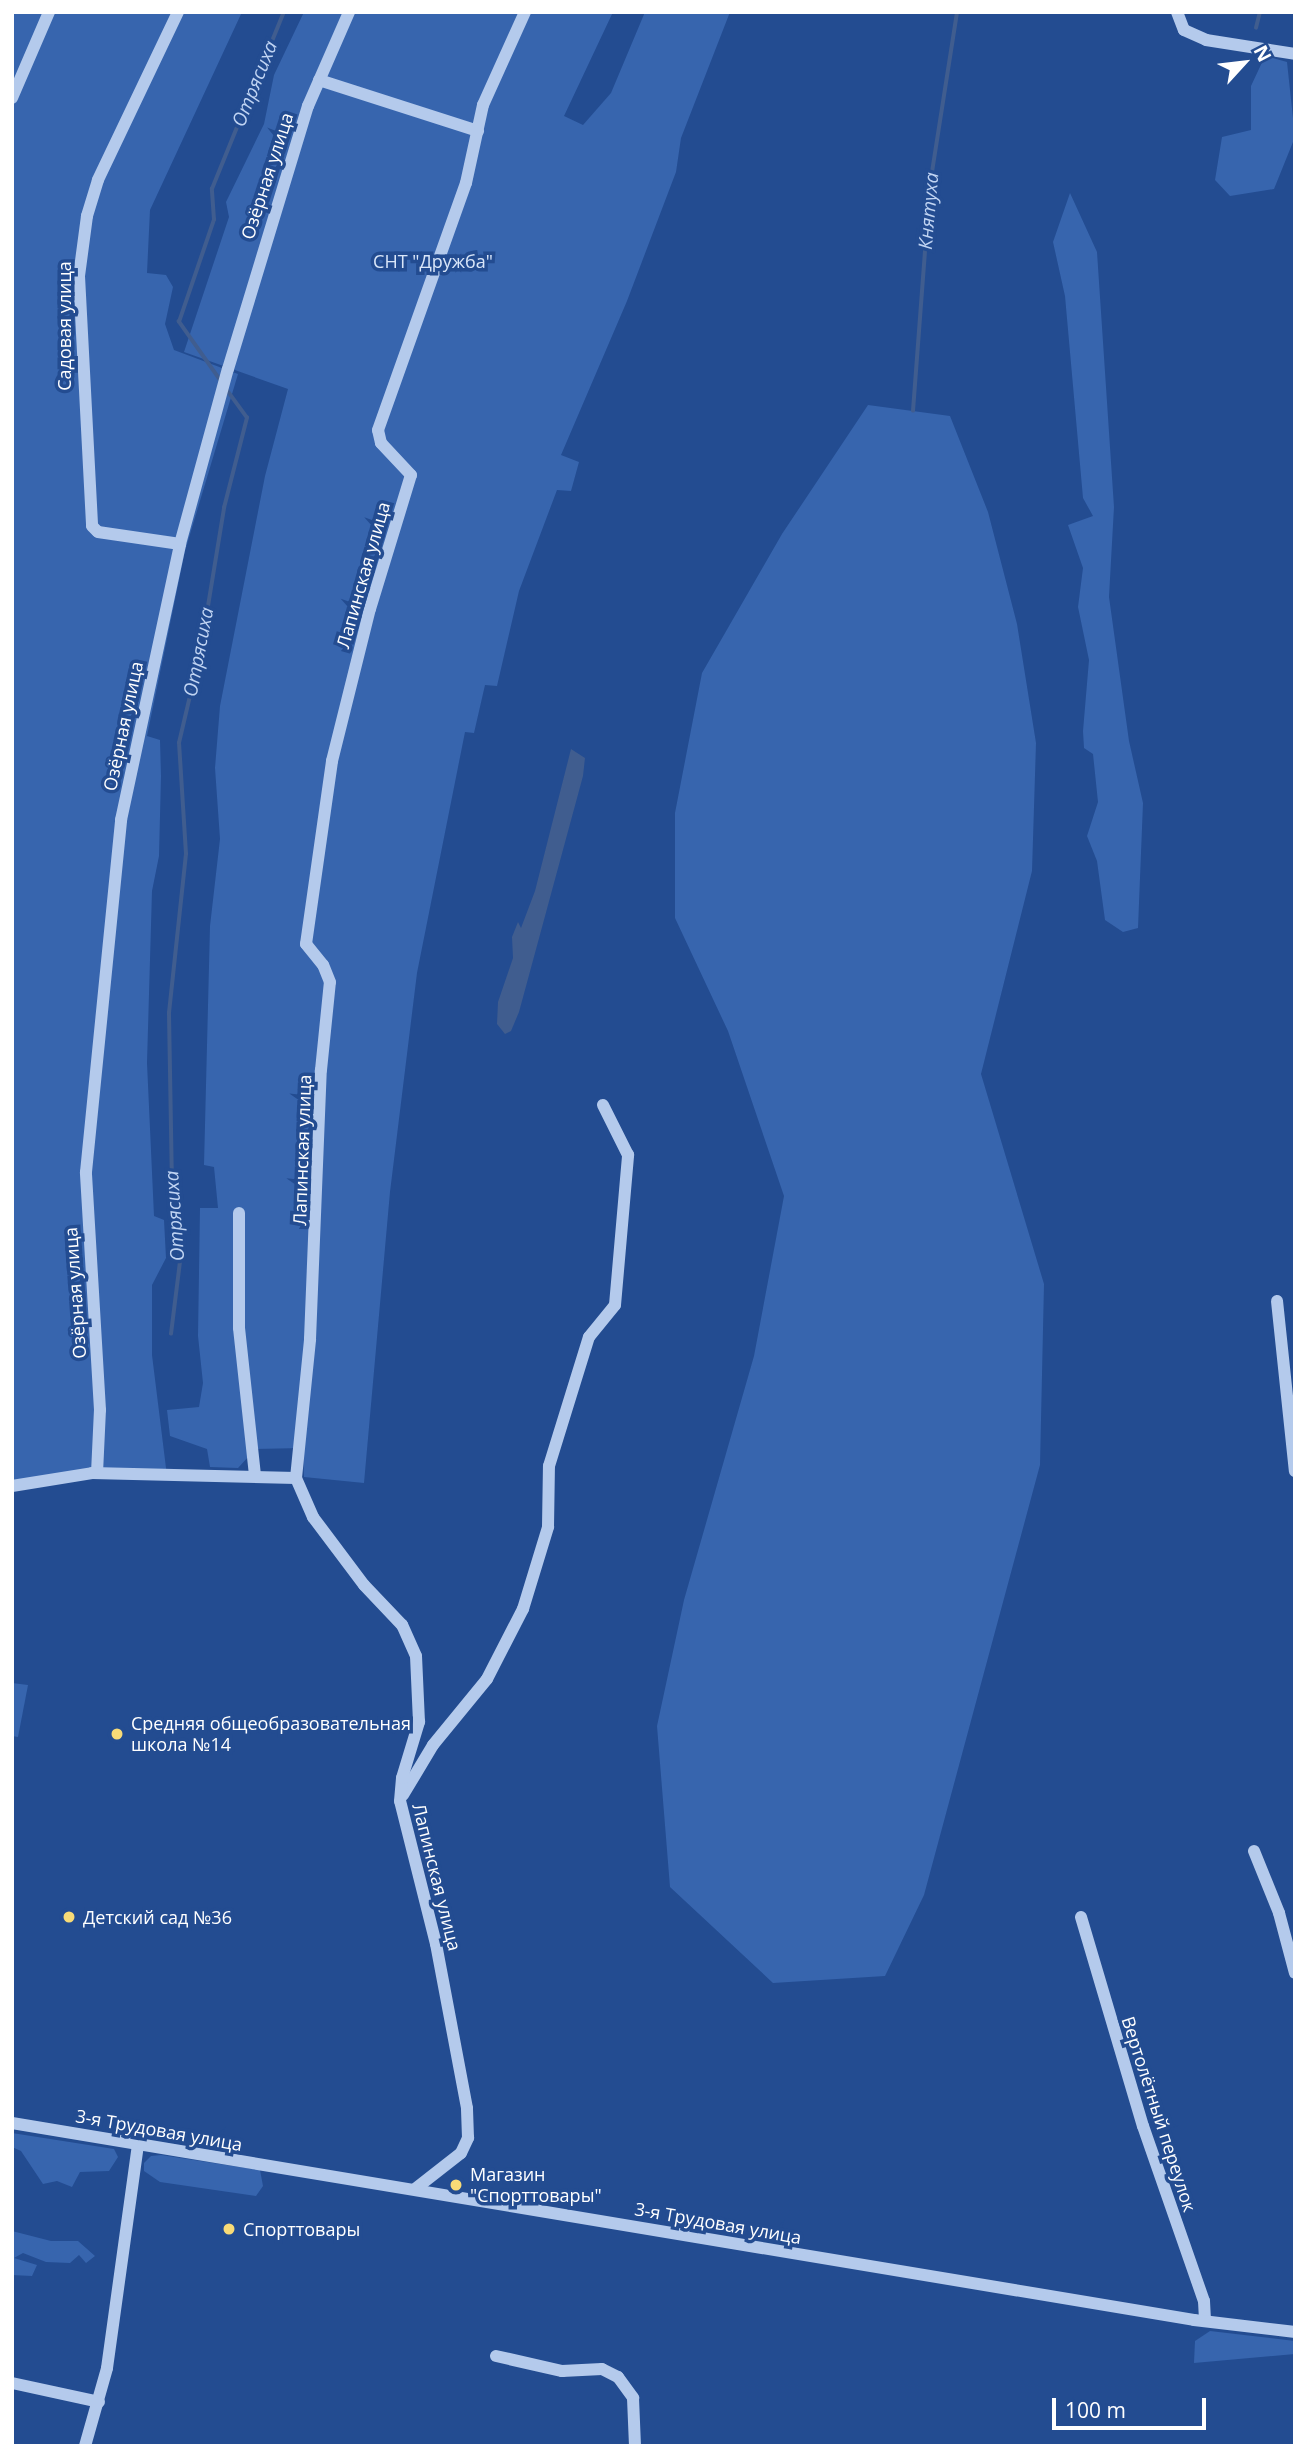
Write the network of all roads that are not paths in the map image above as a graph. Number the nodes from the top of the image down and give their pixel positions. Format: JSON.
{"nodes":[{"id":1,"x":178,"y":12,"type":"edge"},
{"id":2,"x":349,"y":12,"type":"edge"},
{"id":3,"x":525,"y":12,"type":"edge"},
{"id":4,"x":47,"y":13,"type":"edge"},
{"id":5,"x":1177,"y":14,"type":"edge"},
{"id":6,"x":1295,"y":54,"type":"edge"},
{"id":7,"x":319,"y":80,"type":"junction"},
{"id":8,"x":12,"y":98,"type":"edge"},
{"id":9,"x":478,"y":131,"type":"junction"},
{"id":10,"x":180,"y":544,"type":"junction"},
{"id":11,"x":603,"y":1105,"type":"dead end"},
{"id":12,"x":239,"y":1213,"type":"dead end"},
{"id":13,"x":1277,"y":1301,"type":"dead end"},
{"id":14,"x":1295,"y":1471,"type":"edge"},
{"id":15,"x":97,"y":1473,"type":"junction"},
{"id":16,"x":255,"y":1475,"type":"junction"},
{"id":17,"x":296,"y":1478,"type":"junction"},
{"id":18,"x":12,"y":1486,"type":"edge"},
{"id":19,"x":400,"y":1801,"type":"junction"},
{"id":20,"x":1254,"y":1850,"type":"dead end"},
{"id":21,"x":1081,"y":1917,"type":"dead end"},
{"id":22,"x":1295,"y":1973,"type":"edge"},
{"id":23,"x":12,"y":2123,"type":"edge"},
{"id":24,"x":138,"y":2144,"type":"junction"},
{"id":25,"x":415,"y":2189,"type":"junction"},
{"id":26,"x":1205,"y":2321,"type":"junction"},
{"id":27,"x":1295,"y":2332,"type":"edge"},
{"id":28,"x":496,"y":2356,"type":"dead end"},
{"id":29,"x":12,"y":2383,"type":"edge"},
{"id":30,"x":99,"y":2402,"type":"junction"},
{"id":31,"x":85,"y":2446,"type":"edge"},
{"id":32,"x":635,"y":2446,"type":"edge"}],
"edges":[{"from":1,"to":10,"type":"street","name":"Садовая улица"},
{"from":2,"to":7,"type":"street","name":"Озёрная улица"},
{"from":3,"to":9,"type":"street","name":"Лапинская улица"},
{"from":4,"to":8,"type":"street"},
{"from":5,"to":6,"type":"street"},
{"from":7,"to":9,"type":"street"},
{"from":7,"to":10,"type":"street","name":"Озёрная улица"},
{"from":9,"to":17,"type":"street","name":"Лапинская улица"},
{"from":10,"to":15,"type":"street","name":"Озёрная улица"},
{"from":11,"to":19,"type":"street"},
{"from":12,"to":16,"type":"street"},
{"from":13,"to":14,"type":"street"},
{"from":15,"to":16,"type":"street"},
{"from":15,"to":18,"type":"street"},
{"from":16,"to":17,"type":"street"},
{"from":17,"to":19,"type":"street","name":"Лапинская улица"},
{"from":19,"to":25,"type":"street","name":"Лапинская улица"},
{"from":20,"to":22,"type":"street"},
{"from":21,"to":26,"type":"street","name":"Вертолётный переулок"},
{"from":23,"to":24,"type":"street","name":"3-я Трудовая улица"},
{"from":24,"to":25,"type":"street","name":"3-я Трудовая улица"},
{"from":24,"to":30,"type":"street"},
{"from":25,"to":26,"type":"street","name":"3-я Трудовая улица"},
{"from":26,"to":27,"type":"street","name":"3-я Трудовая улица"},
{"from":28,"to":32,"type":"street"},
{"from":29,"to":30,"type":"street"},
{"from":30,"to":31,"type":"street"}]}
